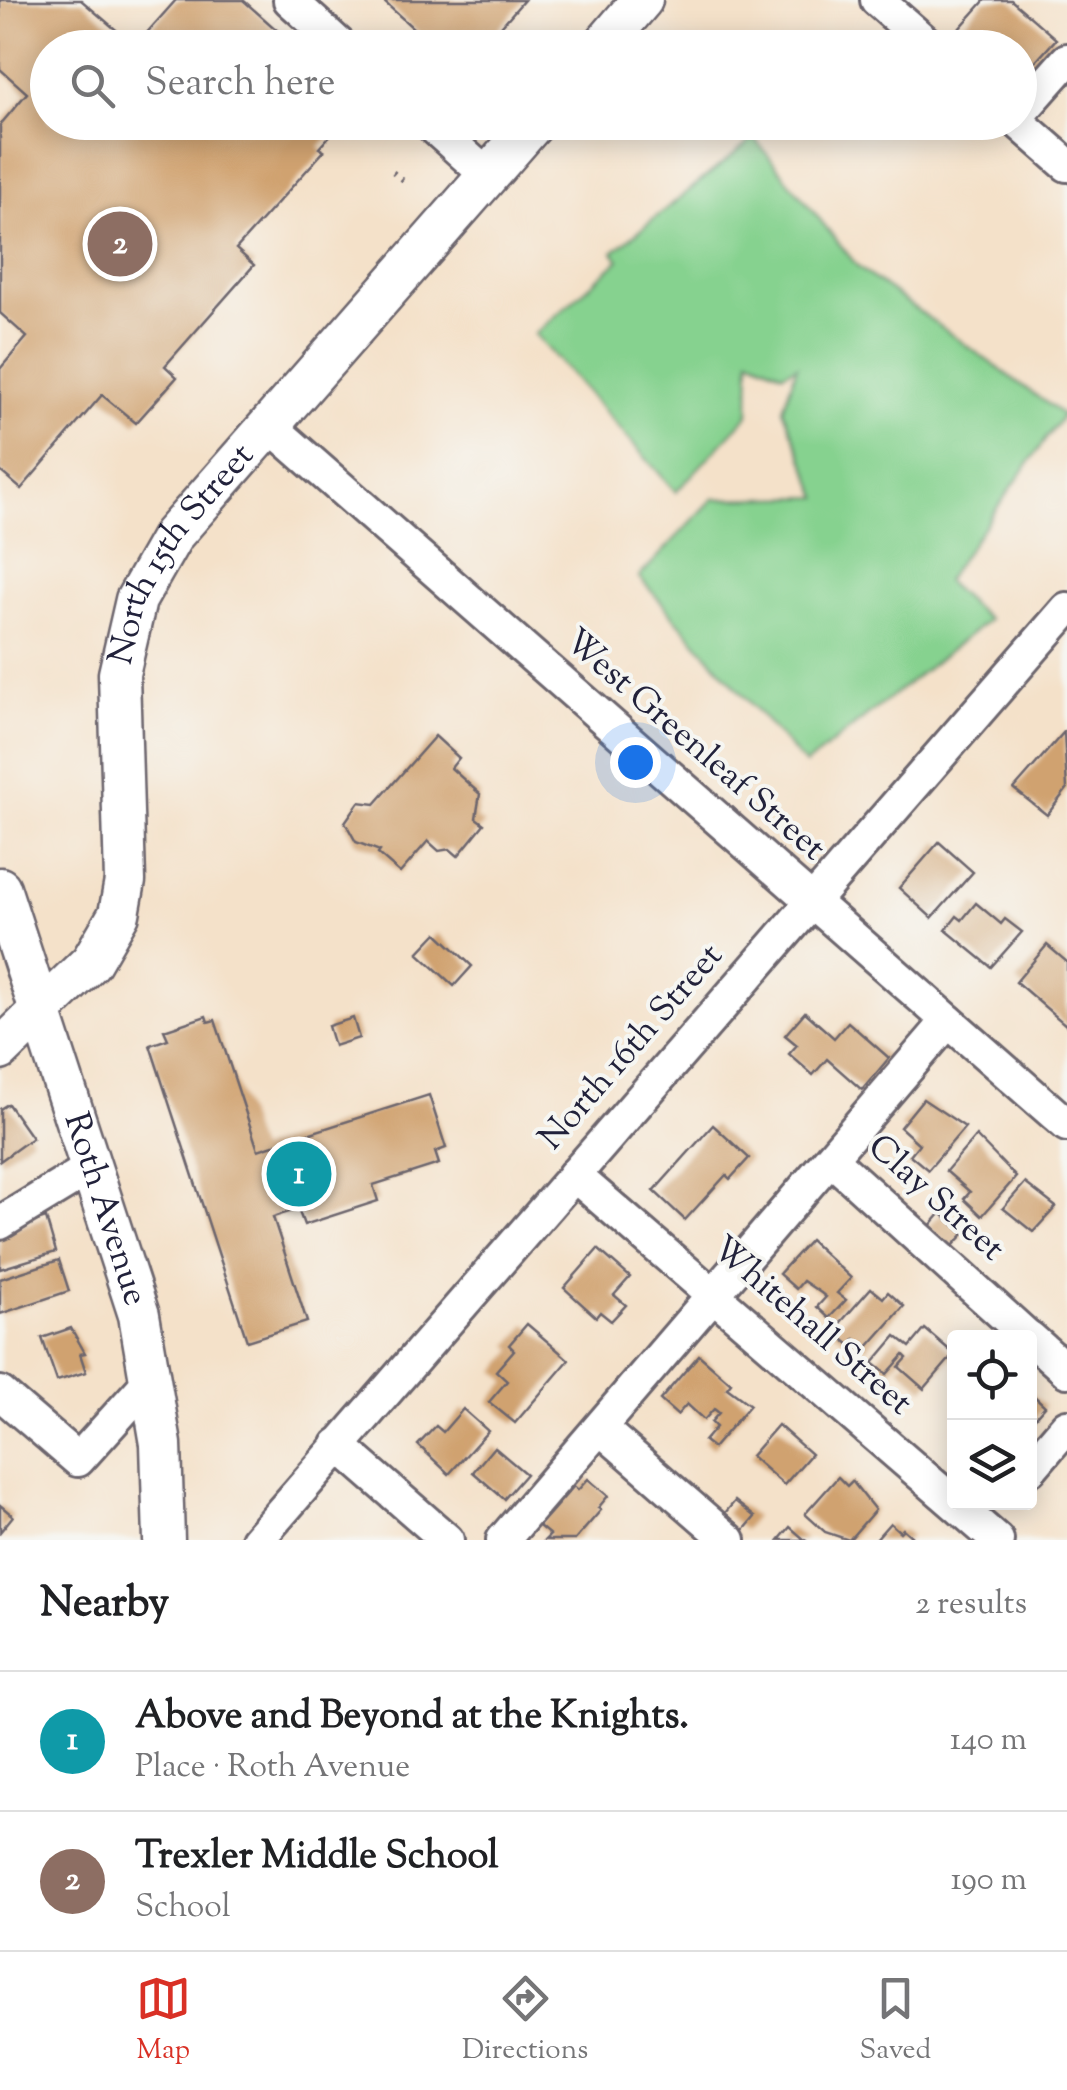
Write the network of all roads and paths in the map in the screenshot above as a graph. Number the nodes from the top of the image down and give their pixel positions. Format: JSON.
{"nodes":[{"id":1,"x":290,"y":0,"type":"edge"},
{"id":2,"x":642,"y":0,"type":"edge"},
{"id":3,"x":878,"y":0,"type":"edge"},
{"id":4,"x":323,"y":30,"type":"edge"},
{"id":5,"x":616,"y":30,"type":"edge"},
{"id":6,"x":912,"y":30,"type":"edge"},
{"id":7,"x":1067,"y":60,"type":"edge"},
{"id":8,"x":1037,"y":94,"type":"edge"},
{"id":9,"x":1037,"y":139,"type":"edge"},
{"id":10,"x":448,"y":140,"type":"edge"},
{"id":11,"x":519,"y":140,"type":"edge"},
{"id":12,"x":1067,"y":165,"type":"edge"},
{"id":13,"x":393,"y":172,"type":"dead end"},
{"id":14,"x":488,"y":176,"type":"junction"},
{"id":15,"x":408,"y":185,"type":"dead end"},
{"id":16,"x":270,"y":426,"type":"junction"},
{"id":17,"x":1061,"y":629,"type":"edge"},
{"id":18,"x":0,"y":888,"type":"edge"},
{"id":19,"x":812,"y":903,"type":"junction"},
{"id":20,"x":39,"y":1014,"type":"junction"},
{"id":21,"x":948,"y":1022,"type":"junction"},
{"id":22,"x":0,"y":1050,"type":"edge"},
{"id":23,"x":1067,"y":1124,"type":"edge"},
{"id":24,"x":832,"y":1159,"type":"junction"},
{"id":25,"x":89,"y":1169,"type":"junction"},
{"id":26,"x":574,"y":1175,"type":"junction"},
{"id":27,"x":0,"y":1223,"type":"edge"},
{"id":28,"x":713,"y":1295,"type":"junction"},
{"id":29,"x":1020,"y":1330,"type":"edge"},
{"id":30,"x":1037,"y":1345,"type":"edge"},
{"id":31,"x":1067,"y":1372,"type":"edge"},
{"id":32,"x":152,"y":1378,"type":"junction"},
{"id":33,"x":0,"y":1393,"type":"edge"},
{"id":34,"x":1067,"y":1426,"type":"edge"},
{"id":35,"x":600,"y":1428,"type":"junction"},
{"id":36,"x":338,"y":1445,"type":"junction"},
{"id":37,"x":1037,"y":1461,"type":"edge"},
{"id":38,"x":986,"y":1527,"type":"edge"},
{"id":39,"x":164,"y":1540,"type":"edge"},
{"id":40,"x":257,"y":1540,"type":"edge"},
{"id":41,"x":447,"y":1540,"type":"edge"},
{"id":42,"x":503,"y":1540,"type":"edge"},
{"id":43,"x":729,"y":1540,"type":"edge"}],
"edges":[{"from":1,"to":4,"type":"street"},
{"from":2,"to":5,"type":"main road"},
{"from":3,"to":6,"type":"street"},
{"from":7,"to":8,"type":"street"},
{"from":9,"to":12,"type":"street"},
{"from":10,"to":14,"type":"street"},
{"from":11,"to":14,"type":"main road","name":"North 15th Street"},
{"from":13,"to":15,"type":"path"},
{"from":14,"to":16,"type":"main road","name":"North 15th Street"},
{"from":16,"to":19,"type":"street","name":"West Greenleaf Street"},
{"from":16,"to":20,"type":"main road","name":"North 15th Street"},
{"from":17,"to":19,"type":"street","name":"North 16th Street"},
{"from":18,"to":20,"type":"main road","name":"Roth Avenue"},
{"from":19,"to":21,"type":"street","name":"West Greenleaf Street"},
{"from":19,"to":26,"type":"street","name":"North 16th Street"},
{"from":20,"to":22,"type":"main road","name":"North 15th Street"},
{"from":20,"to":25,"type":"main road","name":"Roth Avenue"},
{"from":21,"to":23,"type":"street","name":"West Greenleaf Street"},
{"from":21,"to":24,"type":"street"},
{"from":24,"to":28,"type":"street"},
{"from":24,"to":29,"type":"street","name":"Clay Street"},
{"from":25,"to":27,"type":"street"},
{"from":25,"to":32,"type":"main road","name":"Roth Avenue"},
{"from":26,"to":28,"type":"street","name":"Whitehall Street"},
{"from":26,"to":36,"type":"street","name":"North 16th Street"},
{"from":28,"to":35,"type":"street"},
{"from":28,"to":38,"type":"street","name":"Whitehall Street"},
{"from":30,"to":31,"type":"street","name":"Clay Street"},
{"from":32,"to":33,"type":"street"},
{"from":32,"to":39,"type":"main road","name":"Roth Avenue"},
{"from":34,"to":37,"type":"street"},
{"from":35,"to":42,"type":"street"},
{"from":35,"to":43,"type":"street"},
{"from":36,"to":40,"type":"street","name":"North 16th Street"},
{"from":36,"to":41,"type":"street"}]}
